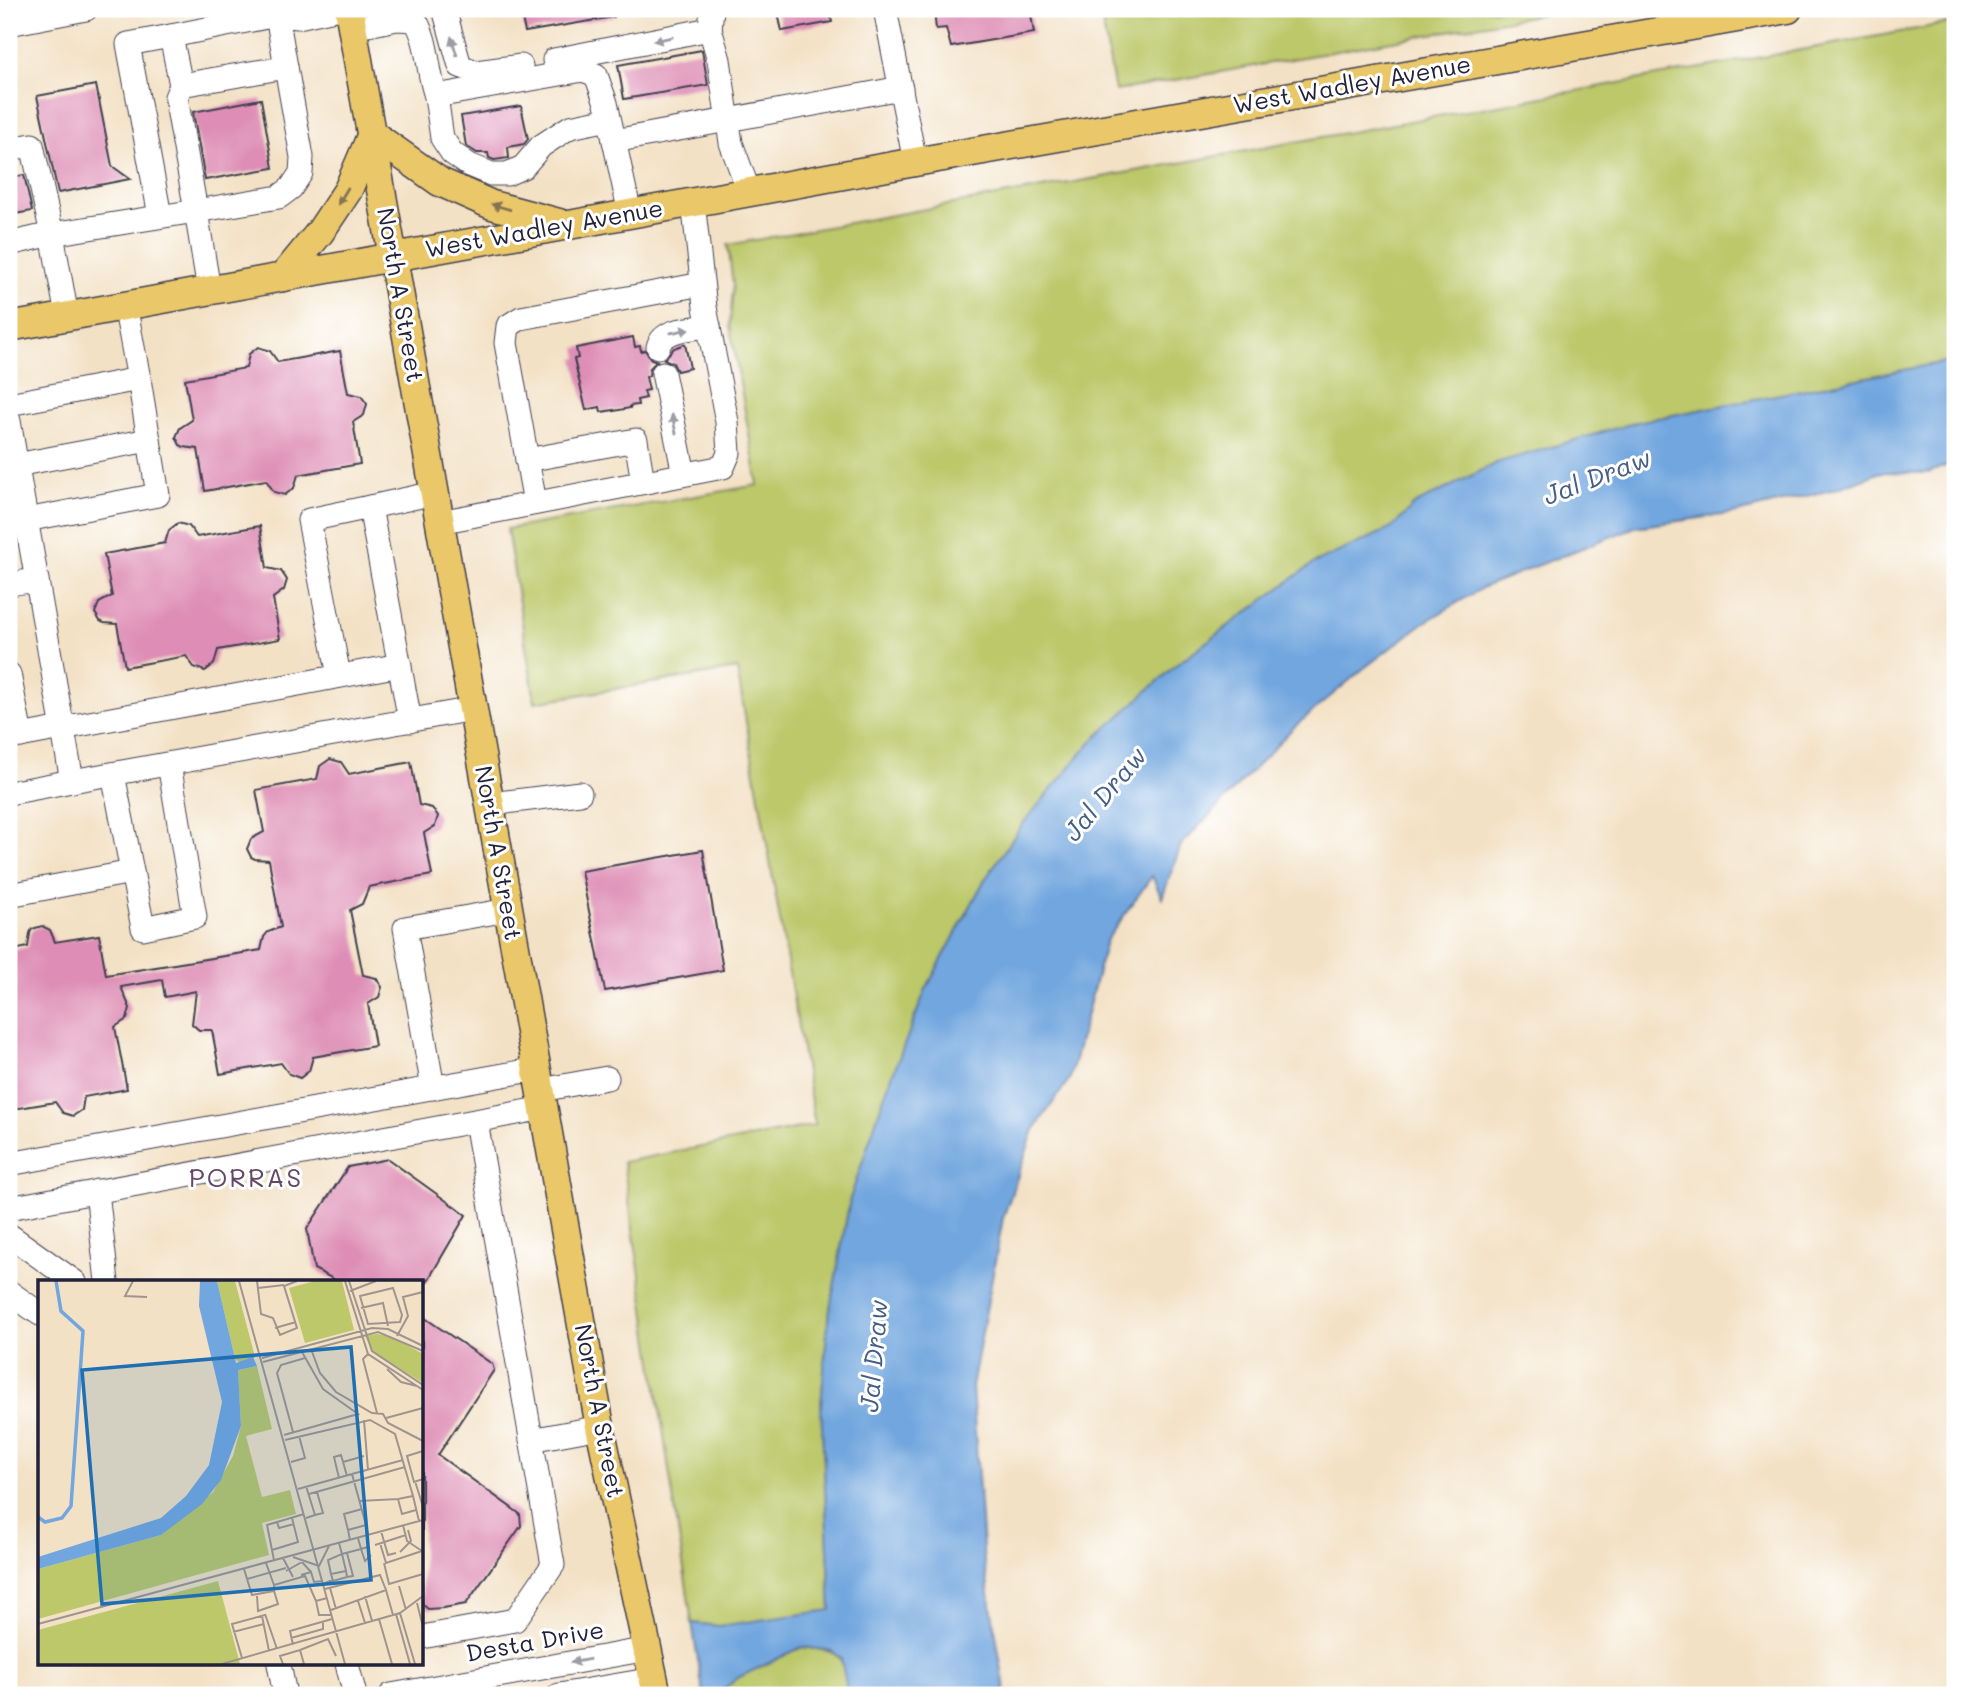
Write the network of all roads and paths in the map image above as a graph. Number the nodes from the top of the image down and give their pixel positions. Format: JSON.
{"nodes":[{"id":1,"x":86,"y":9,"type":"edge"},
{"id":2,"x":444,"y":9,"type":"edge"},
{"id":3,"x":885,"y":9,"type":"edge"},
{"id":4,"x":1788,"y":9,"type":"edge"},
{"id":5,"x":277,"y":15,"type":"junction"},
{"id":6,"x":346,"y":15,"type":"edge"},
{"id":7,"x":711,"y":19,"type":"edge"},
{"id":8,"x":9,"y":24,"type":"edge"},
{"id":9,"x":171,"y":36,"type":"junction"},
{"id":10,"x":286,"y":67,"type":"junction"},
{"id":11,"x":181,"y":85,"type":"junction"},
{"id":12,"x":901,"y":89,"type":"junction"},
{"id":13,"x":436,"y":96,"type":"junction"},
{"id":14,"x":727,"y":119,"type":"junction"},
{"id":15,"x":612,"y":130,"type":"junction"},
{"id":16,"x":372,"y":134,"type":"junction"},
{"id":17,"x":9,"y":149,"type":"edge"},
{"id":18,"x":915,"y":162,"type":"junction"},
{"id":19,"x":749,"y":192,"type":"junction"},
{"id":20,"x":693,"y":202,"type":"junction"},
{"id":21,"x":196,"y":211,"type":"junction"},
{"id":22,"x":630,"y":214,"type":"junction"},
{"id":23,"x":160,"y":215,"type":"junction"},
{"id":24,"x":566,"y":225,"type":"junction"},
{"id":25,"x":52,"y":234,"type":"junction"},
{"id":26,"x":9,"y":244,"type":"edge"},
{"id":27,"x":394,"y":256,"type":"junction"},
{"id":28,"x":284,"y":276,"type":"junction"},
{"id":29,"x":702,"y":285,"type":"junction"},
{"id":30,"x":209,"y":290,"type":"junction"},
{"id":31,"x":125,"y":305,"type":"junction"},
{"id":32,"x":68,"y":316,"type":"junction"},
{"id":33,"x":709,"y":326,"type":"junction"},
{"id":34,"x":9,"y":327,"type":"edge"},
{"id":35,"x":658,"y":347,"type":"dead end"},
{"id":36,"x":663,"y":373,"type":"dead end"},
{"id":37,"x":139,"y":379,"type":"junction"},
{"id":38,"x":9,"y":404,"type":"edge"},
{"id":39,"x":9,"y":421,"type":"edge"},
{"id":40,"x":149,"y":440,"type":"junction"},
{"id":41,"x":527,"y":460,"type":"junction"},
{"id":42,"x":16,"y":465,"type":"junction"},
{"id":43,"x":684,"y":474,"type":"junction"},
{"id":44,"x":643,"y":482,"type":"junction"},
{"id":45,"x":435,"y":494,"type":"junction"},
{"id":46,"x":535,"y":503,"type":"junction"},
{"id":47,"x":370,"y":507,"type":"junction"},
{"id":48,"x":26,"y":520,"type":"junction"},
{"id":49,"x":440,"y":522,"type":"junction"},
{"id":50,"x":37,"y":580,"type":"junction"},
{"id":51,"x":9,"y":584,"type":"edge"},
{"id":52,"x":400,"y":665,"type":"junction"},
{"id":53,"x":9,"y":674,"type":"edge"},
{"id":54,"x":339,"y":676,"type":"junction"},
{"id":55,"x":472,"y":709,"type":"junction"},
{"id":56,"x":410,"y":720,"type":"junction"},
{"id":57,"x":62,"y":728,"type":"junction"},
{"id":58,"x":15,"y":737,"type":"edge"},
{"id":59,"x":169,"y":764,"type":"junction"},
{"id":60,"x":113,"y":774,"type":"junction"},
{"id":61,"x":72,"y":781,"type":"junction"},
{"id":62,"x":9,"y":793,"type":"edge"},
{"id":63,"x":580,"y":793,"type":"dead end"},
{"id":64,"x":489,"y":804,"type":"junction"},
{"id":65,"x":132,"y":872,"type":"junction"},
{"id":66,"x":9,"y":895,"type":"edge"},
{"id":67,"x":508,"y":910,"type":"junction"},
{"id":68,"x":607,"y":1078,"type":"dead end"},
{"id":69,"x":433,"y":1088,"type":"junction"},
{"id":70,"x":541,"y":1089,"type":"junction"},
{"id":71,"x":476,"y":1121,"type":"junction"},
{"id":72,"x":9,"y":1164,"type":"edge"},
{"id":73,"x":97,"y":1191,"type":"junction"},
{"id":74,"x":9,"y":1208,"type":"edge"},
{"id":75,"x":9,"y":1235,"type":"edge"},
{"id":76,"x":72,"y":1280,"type":"edge"},
{"id":77,"x":107,"y":1280,"type":"edge"},
{"id":78,"x":9,"y":1292,"type":"edge"},
{"id":79,"x":38,"y":1313,"type":"edge"},
{"id":80,"x":600,"y":1427,"type":"junction"},
{"id":81,"x":531,"y":1440,"type":"junction"},
{"id":82,"x":424,"y":1637,"type":"edge"},
{"id":83,"x":648,"y":1649,"type":"junction"},
{"id":84,"x":279,"y":1666,"type":"edge"},
{"id":85,"x":348,"y":1666,"type":"edge"},
{"id":86,"x":656,"y":1687,"type":"edge"},
{"id":87,"x":285,"y":1695,"type":"edge"},
{"id":88,"x":355,"y":1695,"type":"edge"},
{"id":89,"x":391,"y":1695,"type":"edge"},
{"id":90,"x":559,"y":1695,"type":"edge"}],
"edges":[{"from":1,"to":8,"type":"street"},
{"from":7,"to":2,"type":"street","one_way":true},
{"from":3,"to":12,"type":"street"},
{"from":4,"to":18,"type":"main road","name":"West Wadley Avenue"},
{"from":5,"to":6,"type":"street"},
{"from":5,"to":9,"type":"street"},
{"from":5,"to":10,"type":"street"},
{"from":6,"to":13,"type":"street"},
{"from":6,"to":16,"type":"main road","name":"North A Street"},
{"from":7,"to":14,"type":"street"},
{"from":9,"to":11,"type":"street"},
{"from":9,"to":23,"type":"street"},
{"from":10,"to":11,"type":"street"},
{"from":10,"to":21,"type":"street"},
{"from":11,"to":21,"type":"street"},
{"from":12,"to":14,"type":"street"},
{"from":12,"to":18,"type":"street"},
{"from":13,"to":15,"type":"street"},
{"from":13,"to":15,"type":"street"},
{"from":14,"to":15,"type":"street"},
{"from":14,"to":19,"type":"street"},
{"from":15,"to":22,"type":"street"},
{"from":24,"to":16,"type":"main road","one_way":true},
{"from":16,"to":27,"type":"main road","name":"North A Street"},
{"from":16,"to":28,"type":"main road","one_way":true},
{"from":17,"to":25,"type":"street"},
{"from":18,"to":19,"type":"main road","name":"West Wadley Avenue"},
{"from":19,"to":20,"type":"main road","name":"West Wadley Avenue"},
{"from":20,"to":22,"type":"main road","name":"West Wadley Avenue"},
{"from":20,"to":29,"type":"street"},
{"from":21,"to":23,"type":"street"},
{"from":21,"to":30,"type":"street"},
{"from":22,"to":24,"type":"main road","name":"West Wadley Avenue"},
{"from":23,"to":25,"type":"street"},
{"from":24,"to":27,"type":"main road","name":"West Wadley Avenue"},
{"from":25,"to":26,"type":"street"},
{"from":25,"to":32,"type":"street"},
{"from":27,"to":28,"type":"main road","name":"West Wadley Avenue"},
{"from":27,"to":45,"type":"main road","name":"North A Street"},
{"from":28,"to":30,"type":"main road","name":"West Wadley Avenue"},
{"from":29,"to":33,"type":"street"},
{"from":29,"to":41,"type":"street"},
{"from":30,"to":31,"type":"main road","name":"West Wadley Avenue"},
{"from":31,"to":32,"type":"main road","name":"West Wadley Avenue"},
{"from":31,"to":37,"type":"street"},
{"from":32,"to":34,"type":"main road","name":"West Wadley Avenue"},
{"from":35,"to":33,"type":"street","one_way":true},
{"from":33,"to":43,"type":"street"},
{"from":43,"to":36,"type":"street","one_way":true},
{"from":37,"to":38,"type":"street"},
{"from":37,"to":40,"type":"street"},
{"from":39,"to":42,"type":"street"},
{"from":40,"to":42,"type":"street"},
{"from":40,"to":48,"type":"street"},
{"from":41,"to":44,"type":"street"},
{"from":41,"to":46,"type":"street"},
{"from":42,"to":48,"type":"street"},
{"from":43,"to":44,"type":"street"},
{"from":44,"to":46,"type":"street"},
{"from":45,"to":47,"type":"street"},
{"from":45,"to":49,"type":"main road","name":"North A Street"},
{"from":46,"to":49,"type":"street"},
{"from":47,"to":52,"type":"street"},
{"from":47,"to":54,"type":"street"},
{"from":48,"to":50,"type":"street"},
{"from":49,"to":55,"type":"main road","name":"North A Street"},
{"from":50,"to":51,"type":"street"},
{"from":50,"to":57,"type":"street"},
{"from":52,"to":54,"type":"street"},
{"from":52,"to":56,"type":"street"},
{"from":53,"to":58,"type":"street"},
{"from":54,"to":57,"type":"street"},
{"from":55,"to":56,"type":"street"},
{"from":55,"to":64,"type":"main road","name":"North A Street"},
{"from":56,"to":59,"type":"street"},
{"from":57,"to":58,"type":"street"},
{"from":57,"to":61,"type":"street"},
{"from":59,"to":60,"type":"street"},
{"from":59,"to":65,"type":"street"},
{"from":60,"to":61,"type":"street"},
{"from":60,"to":65,"type":"street"},
{"from":61,"to":62,"type":"street"},
{"from":63,"to":64,"type":"street"},
{"from":64,"to":67,"type":"main road","name":"North A Street"},
{"from":65,"to":66,"type":"street"},
{"from":67,"to":69,"type":"street"},
{"from":67,"to":70,"type":"main road","name":"North A Street"},
{"from":68,"to":70,"type":"street"},
{"from":69,"to":70,"type":"street"},
{"from":69,"to":72,"type":"street"},
{"from":70,"to":71,"type":"street"},
{"from":70,"to":80,"type":"main road","name":"North A Street"},
{"from":71,"to":73,"type":"street"},
{"from":71,"to":81,"type":"street"},
{"from":73,"to":74,"type":"street"},
{"from":73,"to":77,"type":"street"},
{"from":75,"to":76,"type":"street"},
{"from":78,"to":79,"type":"street"},
{"from":80,"to":81,"type":"street"},
{"from":80,"to":83,"type":"main road","name":"North A Street"},
{"from":81,"to":82,"type":"street"},
{"from":83,"to":86,"type":"main road","name":"North A Street"},
{"from":83,"to":89,"type":"street","name":"Desta Drive","one_way":true},
{"from":84,"to":87,"type":"street"},
{"from":85,"to":88,"type":"street"},
{"from":86,"to":90,"type":"street"}]}
